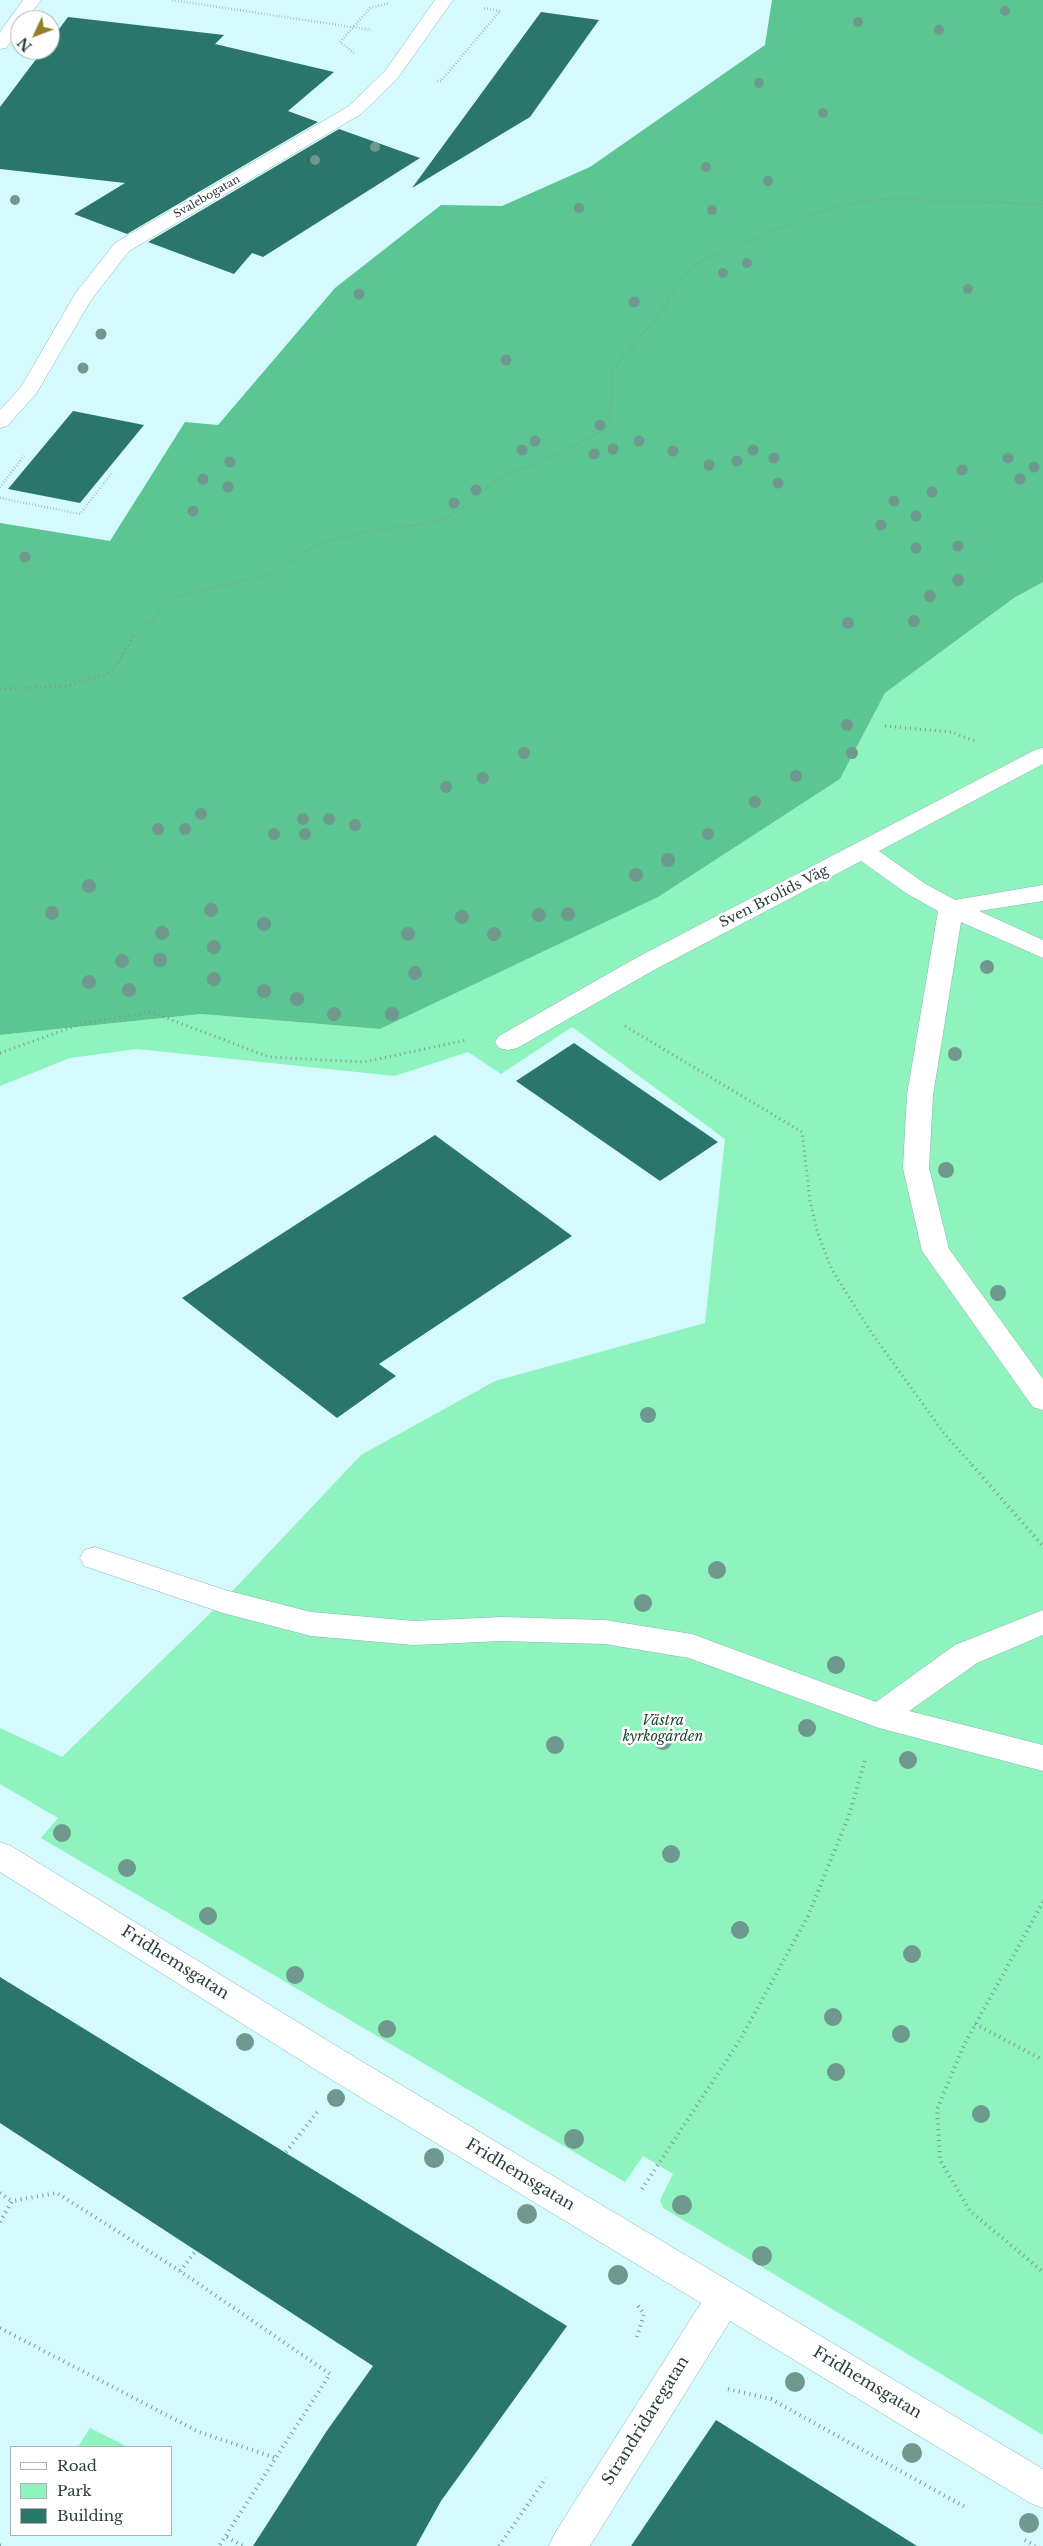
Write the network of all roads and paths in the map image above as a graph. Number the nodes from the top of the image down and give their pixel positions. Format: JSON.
{"nodes":[{"id":1,"x":32,"y":0,"type":"edge"},
{"id":2,"x":172,"y":0,"type":"edge"},
{"id":3,"x":444,"y":0,"type":"edge"},
{"id":4,"x":417,"y":38,"type":"junction"},
{"id":5,"x":0,"y":44,"type":"edge"},
{"id":6,"x":1043,"y":204,"type":"edge"},
{"id":7,"x":0,"y":422,"type":"edge"},
{"id":8,"x":17,"y":452,"type":"dead end"},
{"id":9,"x":112,"y":473,"type":"dead end"},
{"id":10,"x":0,"y":487,"type":"edge"},
{"id":11,"x":0,"y":498,"type":"edge"},
{"id":12,"x":0,"y":689,"type":"edge"},
{"id":13,"x":885,"y":726,"type":"dead end"},
{"id":14,"x":1036,"y":759,"type":"edge"},
{"id":15,"x":863,"y":851,"type":"junction"},
{"id":16,"x":1043,"y":893,"type":"edge"},
{"id":17,"x":951,"y":908,"type":"junction"},
{"id":18,"x":1043,"y":950,"type":"edge"},
{"id":19,"x":581,"y":1000,"type":"junction"},
{"id":20,"x":508,"y":1042,"type":"joint"},
{"id":21,"x":0,"y":1053,"type":"edge"},
{"id":22,"x":1043,"y":1400,"type":"edge"},
{"id":23,"x":1043,"y":1546,"type":"edge"},
{"id":24,"x":95,"y":1558,"type":"dead end"},
{"id":25,"x":1043,"y":1622,"type":"edge"},
{"id":26,"x":879,"y":1716,"type":"junction"},
{"id":27,"x":1043,"y":1758,"type":"edge"},
{"id":28,"x":0,"y":1855,"type":"edge"},
{"id":29,"x":1043,"y":1902,"type":"edge"},
{"id":30,"x":975,"y":2024,"type":"junction"},
{"id":31,"x":1043,"y":2060,"type":"edge"},
{"id":32,"x":0,"y":2193,"type":"edge"},
{"id":33,"x":12,"y":2201,"type":"junction"},
{"id":34,"x":0,"y":2222,"type":"edge"},
{"id":35,"x":614,"y":2231,"type":"junction"},
{"id":36,"x":196,"y":2251,"type":"dead end"},
{"id":37,"x":180,"y":2271,"type":"junction"},
{"id":38,"x":1043,"y":2272,"type":"edge"},
{"id":39,"x":725,"y":2297,"type":"junction"},
{"id":40,"x":632,"y":2300,"type":"dead end"},
{"id":41,"x":0,"y":2328,"type":"edge"},
{"id":42,"x":636,"y":2340,"type":"dead end"},
{"id":43,"x":720,"y":2393,"type":"dead end"},
{"id":44,"x":276,"y":2458,"type":"junction"},
{"id":45,"x":548,"y":2475,"type":"dead end"},
{"id":46,"x":1043,"y":2490,"type":"edge"},
{"id":47,"x":976,"y":2513,"type":"dead end"},
{"id":48,"x":1018,"y":2536,"type":"dead end"},
{"id":49,"x":227,"y":2537,"type":"junction"},
{"id":50,"x":219,"y":2546,"type":"edge"},
{"id":51,"x":243,"y":2546,"type":"edge"},
{"id":52,"x":499,"y":2546,"type":"edge"},
{"id":53,"x":568,"y":2546,"type":"edge"},
{"id":54,"x":1035,"y":2546,"type":"edge"}],
"edges":[{"from":1,"to":5,"type":"street"},
{"from":2,"to":4,"type":"path"},
{"from":3,"to":4,"type":"street","name":"Svalebogatan"},
{"from":4,"to":7,"type":"street","name":"Svalebogatan"},
{"from":6,"to":12,"type":"path"},
{"from":8,"to":10,"type":"path"},
{"from":9,"to":11,"type":"path"},
{"from":13,"to":14,"type":"path"},
{"from":14,"to":15,"type":"street","name":"Sven Brolids Väg"},
{"from":15,"to":17,"type":"street"},
{"from":15,"to":19,"type":"street","name":"Sven Brolids Väg"},
{"from":16,"to":17,"type":"street"},
{"from":17,"to":18,"type":"street"},
{"from":17,"to":22,"type":"street"},
{"from":19,"to":20,"type":"street","name":"Sven Brolids Väg"},
{"from":19,"to":23,"type":"path"},
{"from":20,"to":21,"type":"path"},
{"from":24,"to":26,"type":"street"},
{"from":25,"to":26,"type":"street"},
{"from":26,"to":27,"type":"street"},
{"from":26,"to":35,"type":"path"},
{"from":28,"to":35,"type":"street","name":"Fridhemsgatan"},
{"from":29,"to":30,"type":"path"},
{"from":30,"to":31,"type":"path"},
{"from":30,"to":38,"type":"path"},
{"from":32,"to":33,"type":"path"},
{"from":33,"to":34,"type":"path"},
{"from":33,"to":37,"type":"path"},
{"from":35,"to":39,"type":"street","name":"Fridhemsgatan"},
{"from":36,"to":37,"type":"path"},
{"from":37,"to":44,"type":"path"},
{"from":39,"to":46,"type":"street","name":"Fridhemsgatan"},
{"from":39,"to":53,"type":"street","name":"Strandridaregatan"},
{"from":40,"to":42,"type":"path"},
{"from":41,"to":44,"type":"path"},
{"from":43,"to":47,"type":"path"},
{"from":44,"to":49,"type":"path"},
{"from":45,"to":52,"type":"path"},
{"from":48,"to":54,"type":"path"},
{"from":49,"to":50,"type":"path"},
{"from":49,"to":51,"type":"path"}]}
